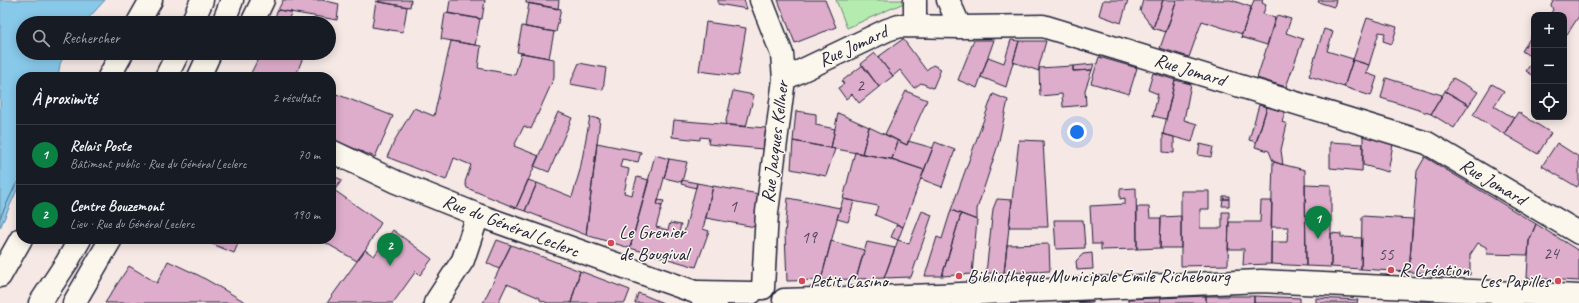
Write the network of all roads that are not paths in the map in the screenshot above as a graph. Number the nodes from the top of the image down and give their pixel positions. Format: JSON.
{"nodes":[{"id":1,"x":151,"y":0,"type":"edge"},
{"id":2,"x":202,"y":0,"type":"edge"},
{"id":3,"x":232,"y":0,"type":"edge"},
{"id":4,"x":263,"y":0,"type":"edge"},
{"id":5,"x":761,"y":0,"type":"edge"},
{"id":6,"x":915,"y":0,"type":"edge"},
{"id":7,"x":948,"y":0,"type":"edge"},
{"id":8,"x":142,"y":16,"type":"edge"},
{"id":9,"x":195,"y":16,"type":"edge"},
{"id":10,"x":226,"y":16,"type":"edge"},
{"id":11,"x":255,"y":16,"type":"edge"},
{"id":12,"x":915,"y":26,"type":"junction"},
{"id":13,"x":960,"y":27,"type":"junction"},
{"id":14,"x":118,"y":60,"type":"edge"},
{"id":15,"x":174,"y":60,"type":"edge"},
{"id":16,"x":207,"y":60,"type":"edge"},
{"id":17,"x":112,"y":72,"type":"edge"},
{"id":18,"x":168,"y":72,"type":"edge"},
{"id":19,"x":201,"y":72,"type":"edge"},
{"id":20,"x":784,"y":79,"type":"junction"},
{"id":21,"x":336,"y":153,"type":"edge"},
{"id":22,"x":478,"y":215,"type":"junction"},
{"id":23,"x":1579,"y":233,"type":"edge"},
{"id":24,"x":18,"y":244,"type":"edge"},
{"id":25,"x":77,"y":244,"type":"edge"},
{"id":26,"x":108,"y":244,"type":"edge"},
{"id":27,"x":0,"y":276,"type":"edge"},
{"id":28,"x":695,"y":292,"type":"junction"},
{"id":29,"x":753,"y":295,"type":"edge"},
{"id":30,"x":1579,"y":296,"type":"edge"},
{"id":31,"x":1458,"y":297,"type":"edge"},
{"id":32,"x":785,"y":302,"type":"edge"},
{"id":33,"x":40,"y":303,"type":"edge"},
{"id":34,"x":74,"y":303,"type":"edge"},
{"id":35,"x":435,"y":303,"type":"edge"},
{"id":36,"x":716,"y":303,"type":"edge"}],
"edges":[{"from":1,"to":8,"type":"street"},
{"from":2,"to":9,"type":"street"},
{"from":3,"to":10,"type":"street"},
{"from":4,"to":11,"type":"street"},
{"from":5,"to":20,"type":"street","name":"Rue Jacques Kellner"},
{"from":6,"to":12,"type":"street"},
{"from":7,"to":13,"type":"street"},
{"from":12,"to":13,"type":"street","name":"Rue Jomard"},
{"from":12,"to":20,"type":"street","name":"Rue Jomard"},
{"from":13,"to":23,"type":"street","name":"Rue Jomard"},
{"from":14,"to":17,"type":"street"},
{"from":15,"to":18,"type":"street"},
{"from":16,"to":19,"type":"street"},
{"from":20,"to":29,"type":"street","name":"Rue Jacques Kellner"},
{"from":21,"to":22,"type":"street","name":"Rue du Général Leclerc"},
{"from":22,"to":28,"type":"street","name":"Rue du Général Leclerc"},
{"from":22,"to":35,"type":"street"},
{"from":24,"to":27,"type":"street"},
{"from":25,"to":33,"type":"street"},
{"from":26,"to":34,"type":"street"},
{"from":28,"to":29,"type":"street","name":"Rue du Général Leclerc"},
{"from":28,"to":36,"type":"street","name":"Rue du Général Leclerc"},
{"from":29,"to":32,"type":"street"},
{"from":30,"to":31,"type":"street"},
{"from":31,"to":32,"type":"street"}]}
